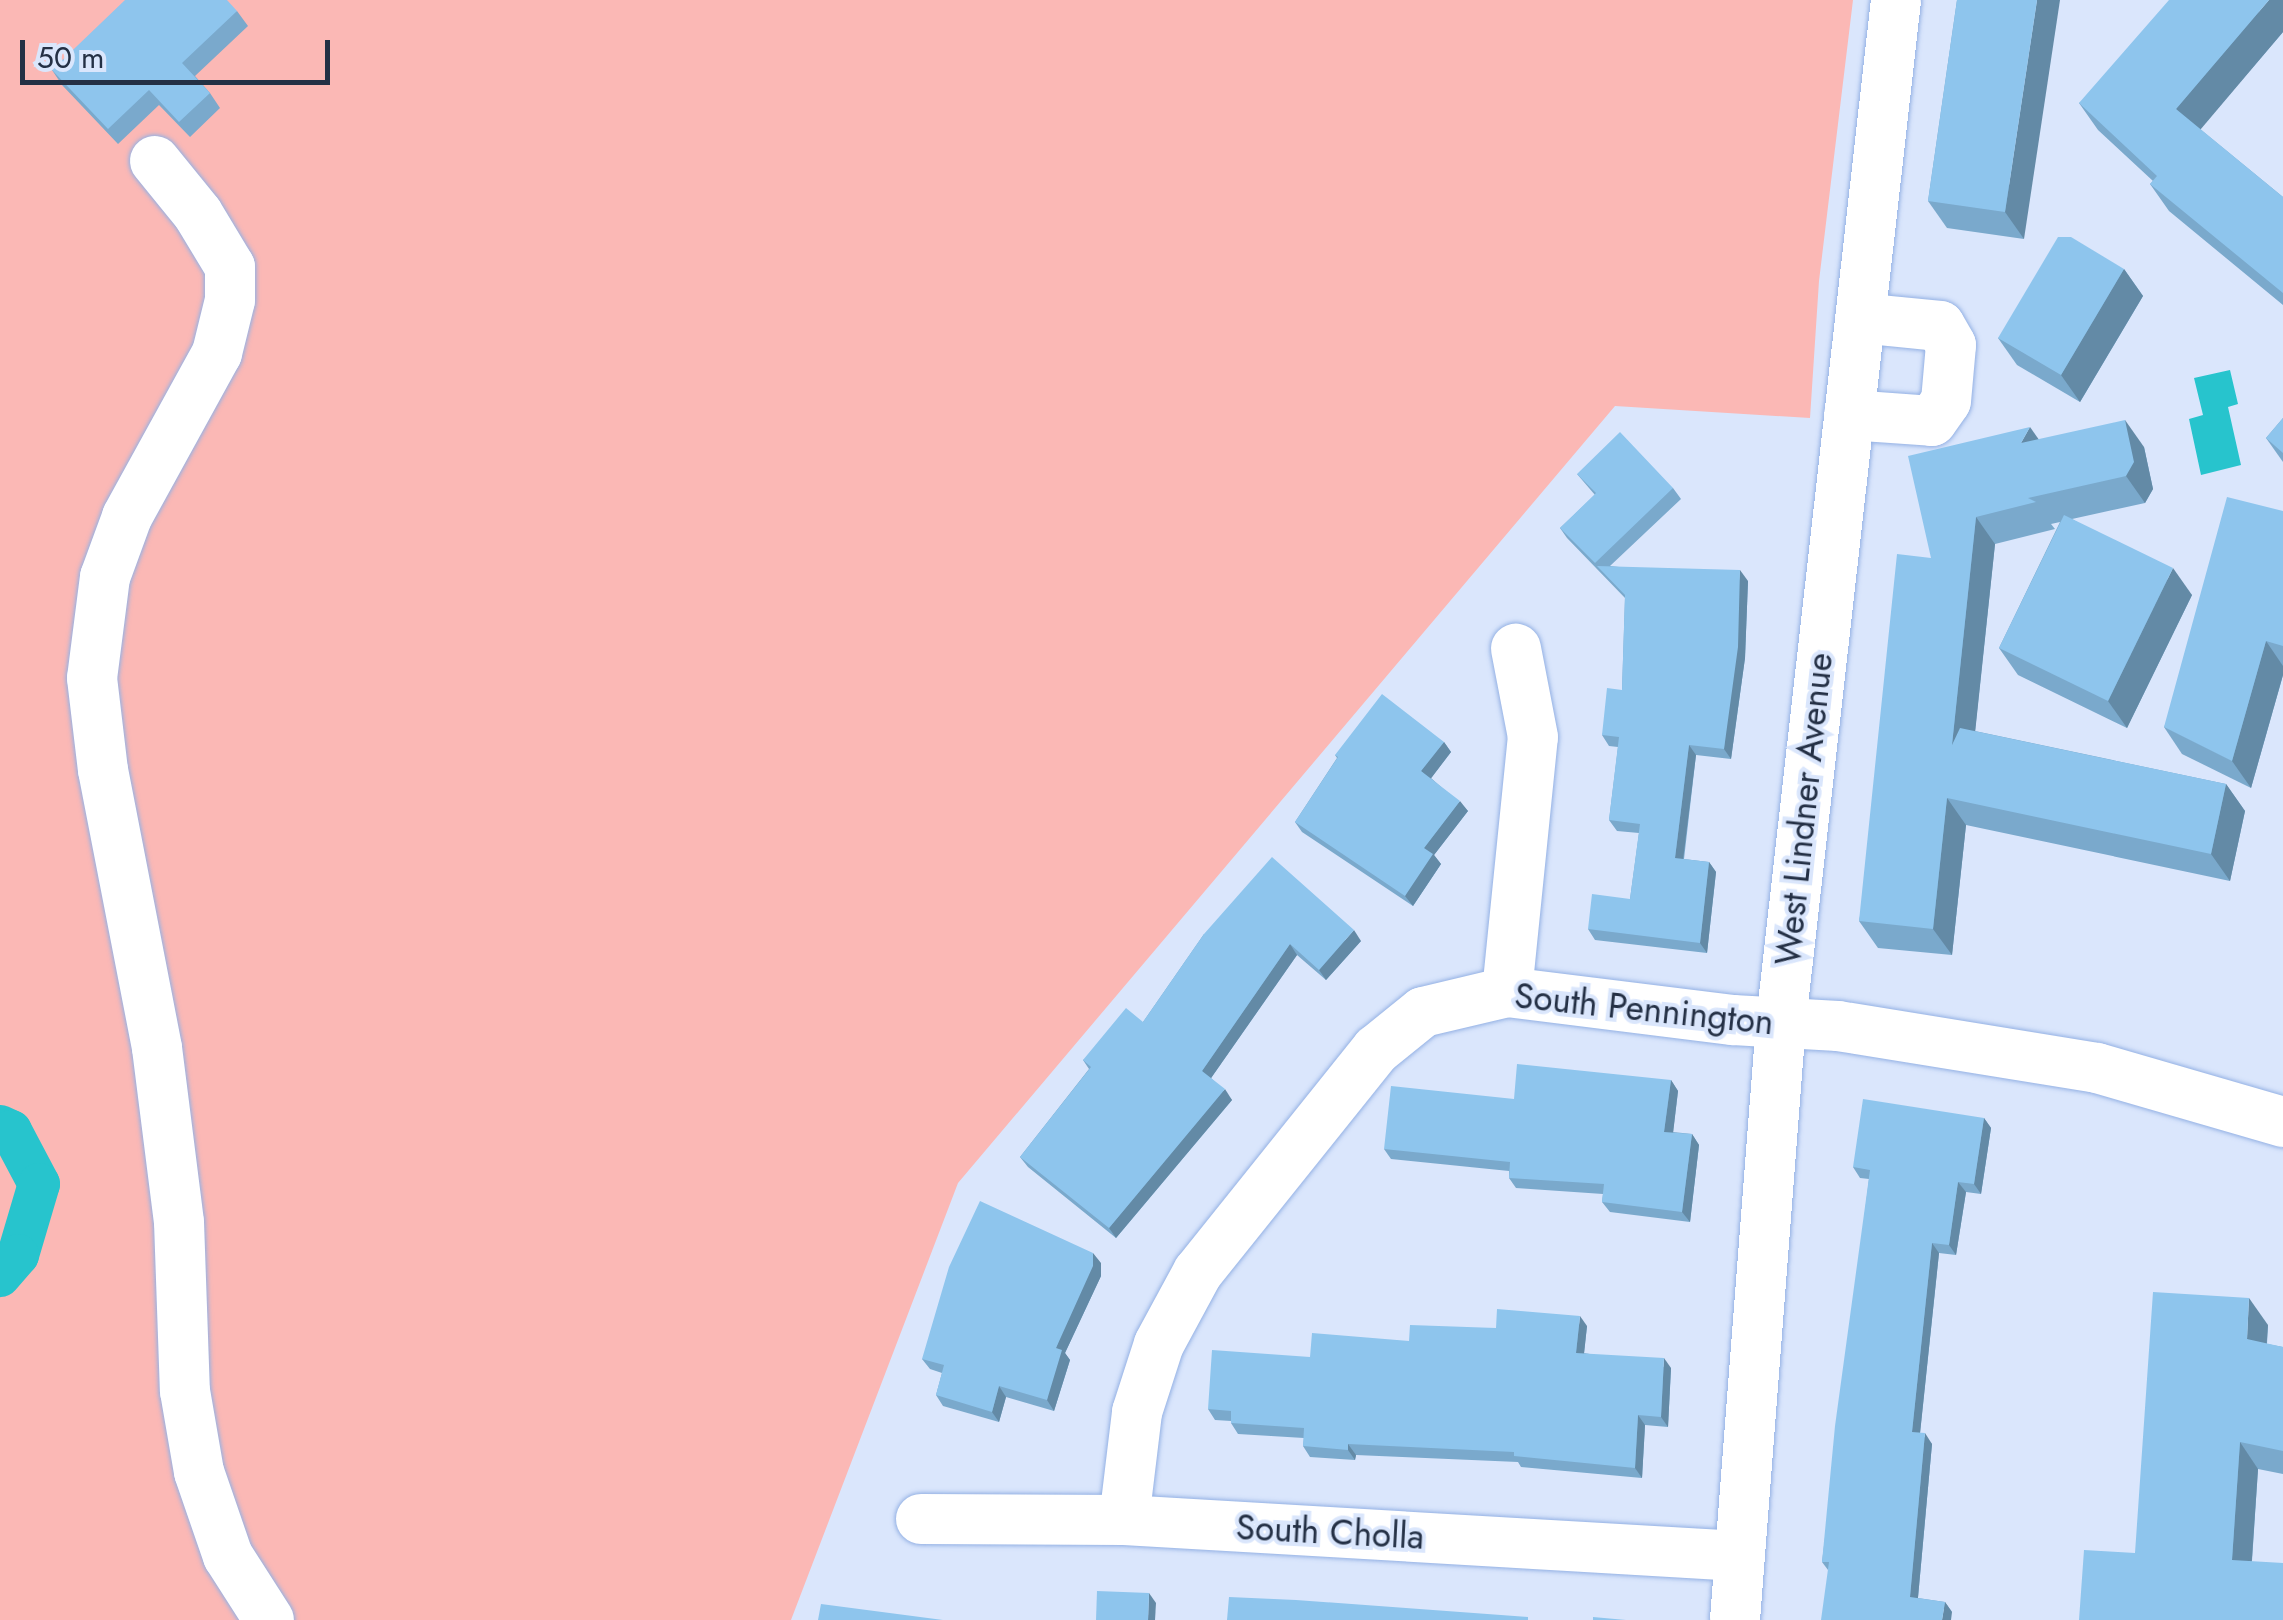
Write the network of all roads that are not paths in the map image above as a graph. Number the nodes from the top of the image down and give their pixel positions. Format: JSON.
{"nodes":[{"id":1,"x":1896,"y":0,"type":"edge"},
{"id":2,"x":154,"y":161,"type":"dead end"},
{"id":3,"x":1860,"y":318,"type":"junction"},
{"id":4,"x":1849,"y":414,"type":"junction"},
{"id":5,"x":1516,"y":648,"type":"dead end"},
{"id":6,"x":1507,"y":992,"type":"junction"},
{"id":7,"x":1781,"y":1022,"type":"junction"},
{"id":8,"x":2283,"y":1122,"type":"edge"},
{"id":9,"x":921,"y":1520,"type":"dead end"},
{"id":10,"x":1124,"y":1520,"type":"junction"},
{"id":11,"x":1739,"y":1556,"type":"junction"},
{"id":12,"x":269,"y":1620,"type":"edge"},
{"id":13,"x":1735,"y":1620,"type":"edge"}],
"edges":[{"from":1,"to":3,"type":"street","name":"West Lindner Avenue"},
{"from":2,"to":12,"type":"street"},
{"from":3,"to":4,"type":"street","name":"West Lindner Avenue"},
{"from":3,"to":4,"type":"street"},
{"from":4,"to":7,"type":"street","name":"West Lindner Avenue"},
{"from":5,"to":6,"type":"street"},
{"from":6,"to":7,"type":"street","name":"South Pennington"},
{"from":6,"to":10,"type":"street","name":"South Pennington"},
{"from":7,"to":8,"type":"street","name":"South Pennington"},
{"from":7,"to":11,"type":"street","name":"West Lindner Avenue"},
{"from":9,"to":10,"type":"street","name":"South Cholla"},
{"from":10,"to":11,"type":"street","name":"South Cholla"},
{"from":11,"to":13,"type":"street","name":"West Lindner Avenue"}]}
